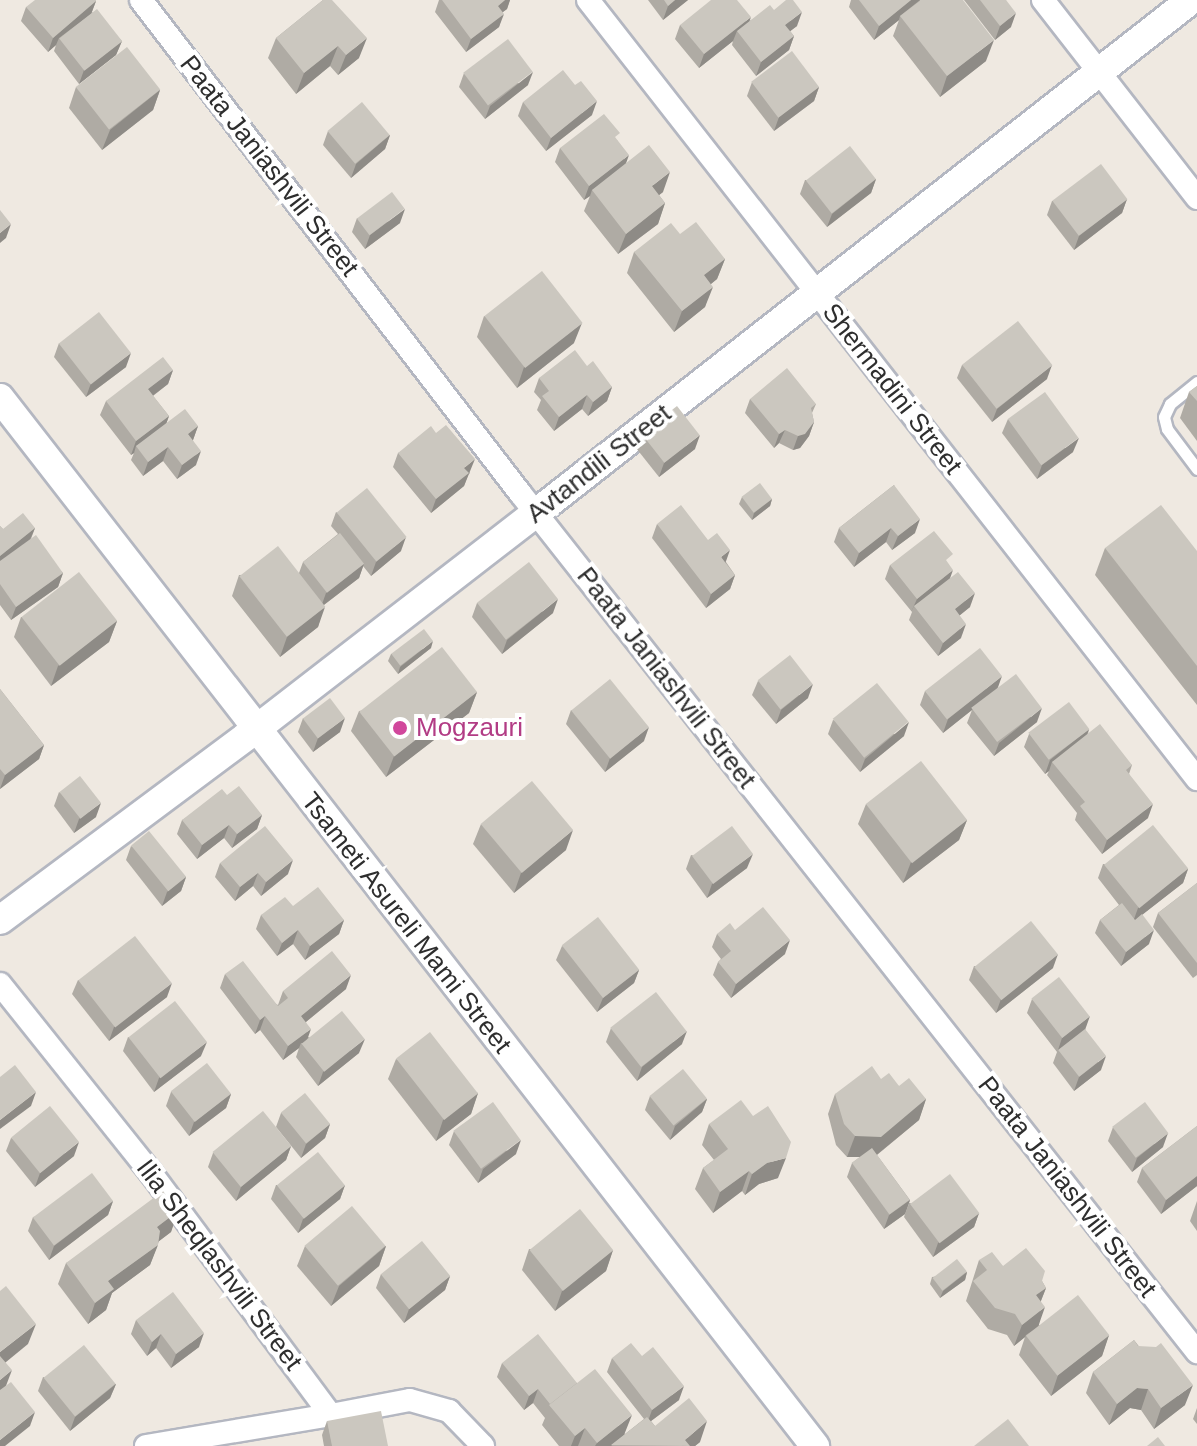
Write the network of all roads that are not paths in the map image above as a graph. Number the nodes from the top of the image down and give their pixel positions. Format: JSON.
{"nodes":[{"id":1,"x":141,"y":0,"type":"edge"},
{"id":2,"x":588,"y":0,"type":"edge"},
{"id":3,"x":1043,"y":0,"type":"edge"},
{"id":4,"x":1191,"y":0,"type":"edge"},
{"id":5,"x":1099,"y":72,"type":"junction"},
{"id":6,"x":1197,"y":198,"type":"edge"},
{"id":7,"x":817,"y":293,"type":"junction"},
{"id":8,"x":1197,"y":382,"type":"edge"},
{"id":9,"x":0,"y":398,"type":"edge"},
{"id":10,"x":1197,"y":469,"type":"edge"},
{"id":11,"x":536,"y":513,"type":"junction"},
{"id":12,"x":255,"y":730,"type":"junction"},
{"id":13,"x":1197,"y":779,"type":"edge"},
{"id":14,"x":0,"y":920,"type":"edge"},
{"id":15,"x":0,"y":984,"type":"edge"},
{"id":16,"x":1197,"y":1352,"type":"edge"},
{"id":17,"x":331,"y":1415,"type":"junction"},
{"id":18,"x":146,"y":1446,"type":"edge"},
{"id":19,"x":483,"y":1446,"type":"edge"},
{"id":20,"x":815,"y":1446,"type":"edge"}],
"edges":[{"from":1,"to":11,"type":"street","name":"Paata Janiashvili Street"},
{"from":2,"to":7,"type":"street","name":"Shermadini Street"},
{"from":3,"to":5,"type":"street"},
{"from":4,"to":5,"type":"street","name":"Avtandili Street"},
{"from":5,"to":6,"type":"street"},
{"from":5,"to":7,"type":"street","name":"Avtandili Street"},
{"from":7,"to":11,"type":"street","name":"Avtandili Street"},
{"from":7,"to":13,"type":"street","name":"Shermadini Street"},
{"from":8,"to":10,"type":"lane"},
{"from":9,"to":12,"type":"street","name":"Tsameti Asureli Mami Street"},
{"from":11,"to":12,"type":"street","name":"Avtandili Street"},
{"from":11,"to":16,"type":"street","name":"Paata Janiashvili Street"},
{"from":12,"to":14,"type":"street","name":"Avtandili Street"},
{"from":12,"to":20,"type":"street","name":"Tsameti Asureli Mami Street"},
{"from":15,"to":17,"type":"street","name":"Ilia Sheqlashvili Street"},
{"from":17,"to":18,"type":"street"},
{"from":17,"to":19,"type":"street"}]}
